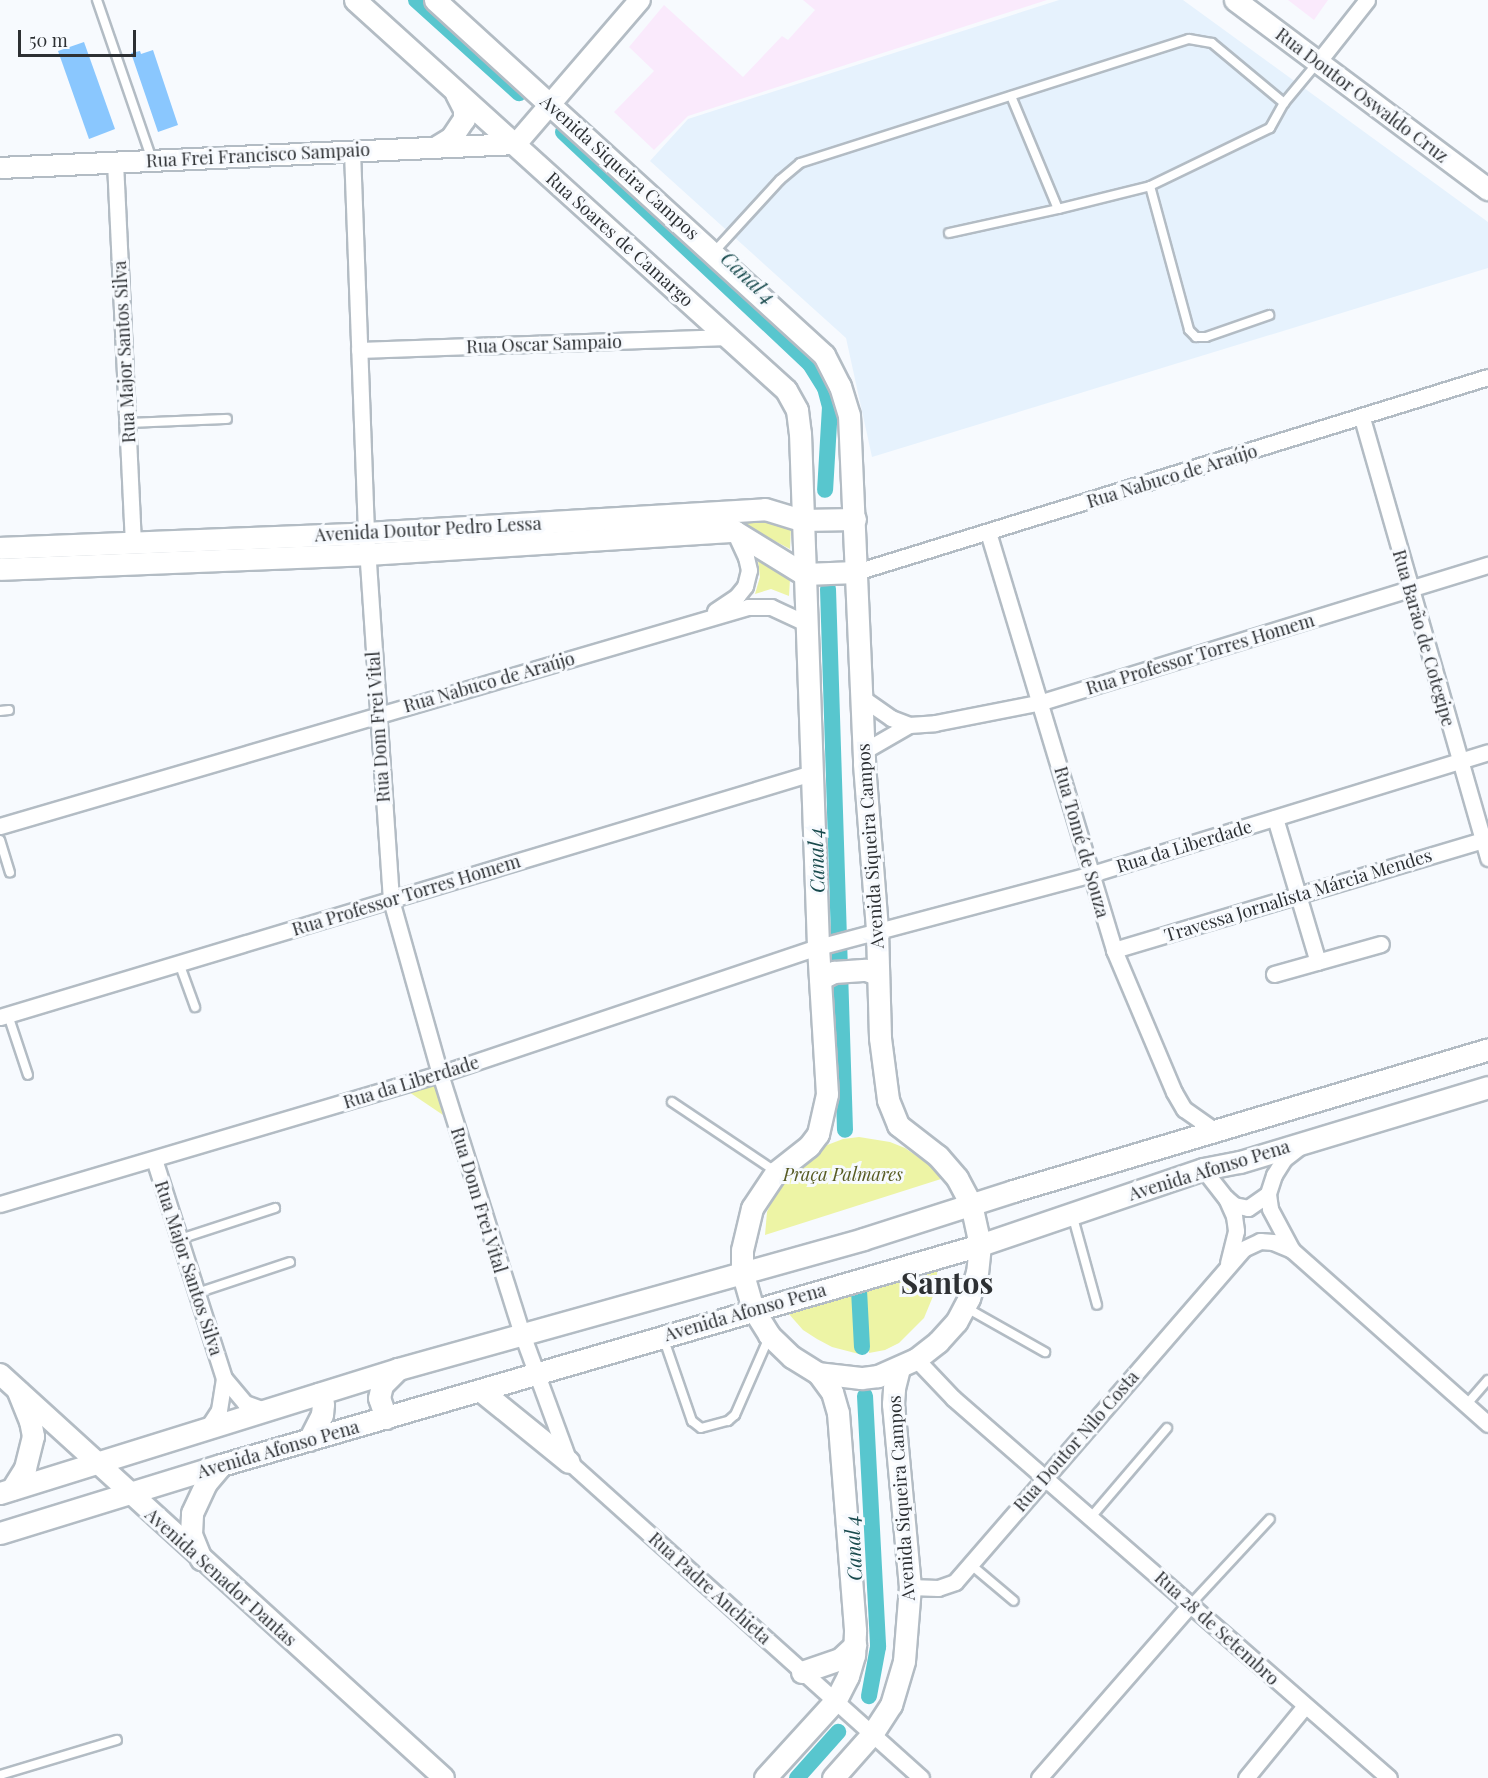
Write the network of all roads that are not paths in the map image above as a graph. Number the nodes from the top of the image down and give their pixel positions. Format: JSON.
{"nodes":[{"id":1,"x":97,"y":0,"type":"edge"},
{"id":2,"x":355,"y":0,"type":"edge"},
{"id":3,"x":435,"y":0,"type":"edge"},
{"id":4,"x":640,"y":0,"type":"edge"},
{"id":5,"x":1236,"y":0,"type":"edge"},
{"id":6,"x":1367,"y":0,"type":"edge"},
{"id":7,"x":1318,"y":62,"type":"junction"},
{"id":8,"x":454,"y":90,"type":"junction"},
{"id":9,"x":1011,"y":96,"type":"junction"},
{"id":10,"x":1284,"y":102,"type":"junction"},
{"id":11,"x":549,"y":108,"type":"junction"},
{"id":12,"x":519,"y":140,"type":"junction"},
{"id":13,"x":438,"y":146,"type":"junction"},
{"id":14,"x":352,"y":151,"type":"junction"},
{"id":15,"x":152,"y":160,"type":"junction"},
{"id":16,"x":115,"y":162,"type":"junction"},
{"id":17,"x":0,"y":168,"type":"edge"},
{"id":18,"x":1150,"y":186,"type":"junction"},
{"id":19,"x":1488,"y":189,"type":"edge"},
{"id":20,"x":1058,"y":209,"type":"junction"},
{"id":21,"x":949,"y":233,"type":"dead end"},
{"id":22,"x":714,"y":252,"type":"junction"},
{"id":23,"x":1269,"y":315,"type":"dead end"},
{"id":24,"x":728,"y":337,"type":"junction"},
{"id":25,"x":359,"y":350,"type":"junction"},
{"id":26,"x":1488,"y":377,"type":"edge"},
{"id":27,"x":1362,"y":418,"type":"junction"},
{"id":28,"x":226,"y":419,"type":"dead end"},
{"id":29,"x":127,"y":423,"type":"junction"},
{"id":30,"x":850,"y":519,"type":"junction"},
{"id":31,"x":809,"y":520,"type":"junction"},
{"id":32,"x":734,"y":531,"type":"junction"},
{"id":33,"x":988,"y":532,"type":"junction"},
{"id":34,"x":366,"y":533,"type":"junction"},
{"id":35,"x":133,"y":543,"type":"junction"},
{"id":36,"x":0,"y":548,"type":"edge"},
{"id":37,"x":367,"y":554,"type":"junction"},
{"id":38,"x":1488,"y":565,"type":"edge"},
{"id":39,"x":0,"y":569,"type":"edge"},
{"id":40,"x":852,"y":572,"type":"junction"},
{"id":41,"x":809,"y":574,"type":"junction"},
{"id":42,"x":1410,"y":589,"type":"junction"},
{"id":43,"x":699,"y":620,"type":"junction"},
{"id":44,"x":805,"y":623,"type":"junction"},
{"id":45,"x":861,"y":697,"type":"junction"},
{"id":46,"x":1042,"y":702,"type":"junction"},
{"id":47,"x":9,"y":710,"type":"dead end"},
{"id":48,"x":0,"y":711,"type":"edge"},
{"id":49,"x":377,"y":715,"type":"junction"},
{"id":50,"x":909,"y":725,"type":"junction"},
{"id":51,"x":864,"y":751,"type":"junction"},
{"id":52,"x":1488,"y":752,"type":"edge"},
{"id":53,"x":1460,"y":760,"type":"junction"},
{"id":54,"x":812,"y":773,"type":"junction"},
{"id":55,"x":1275,"y":818,"type":"junction"},
{"id":56,"x":0,"y":826,"type":"edge"},
{"id":57,"x":0,"y":840,"type":"edge"},
{"id":58,"x":1483,"y":840,"type":"junction"},
{"id":59,"x":1488,"y":858,"type":"edge"},
{"id":60,"x":10,"y":873,"type":"dead end"},
{"id":61,"x":1092,"y":874,"type":"junction"},
{"id":62,"x":1298,"y":894,"type":"junction"},
{"id":63,"x":391,"y":900,"type":"junction"},
{"id":64,"x":870,"y":931,"type":"junction"},
{"id":65,"x":1381,"y":944,"type":"dead end"},
{"id":66,"x":824,"y":945,"type":"junction"},
{"id":67,"x":1114,"y":950,"type":"junction"},
{"id":68,"x":1318,"y":962,"type":"junction"},
{"id":69,"x":179,"y":963,"type":"junction"},
{"id":70,"x":872,"y":972,"type":"junction"},
{"id":71,"x":1274,"y":974,"type":"dead end"},
{"id":72,"x":827,"y":976,"type":"junction"},
{"id":73,"x":195,"y":1006,"type":"dead end"},
{"id":74,"x":4,"y":1016,"type":"edge"},
{"id":75,"x":1488,"y":1049,"type":"edge"},
{"id":76,"x":440,"y":1074,"type":"junction"},
{"id":77,"x":28,"y":1075,"type":"dead end"},
{"id":78,"x":1488,"y":1087,"type":"edge"},
{"id":79,"x":672,"y":1102,"type":"dead end"},
{"id":80,"x":1216,"y":1131,"type":"junction"},
{"id":81,"x":1310,"y":1139,"type":"junction"},
{"id":82,"x":154,"y":1159,"type":"junction"},
{"id":83,"x":1203,"y":1169,"type":"junction"},
{"id":84,"x":776,"y":1172,"type":"junction"},
{"id":85,"x":1268,"y":1194,"type":"junction"},
{"id":86,"x":1226,"y":1198,"type":"junction"},
{"id":87,"x":0,"y":1204,"type":"edge"},
{"id":88,"x":971,"y":1204,"type":"junction"},
{"id":89,"x":275,"y":1208,"type":"dead end"},
{"id":90,"x":1072,"y":1214,"type":"junction"},
{"id":91,"x":180,"y":1239,"type":"junction"},
{"id":92,"x":980,"y":1245,"type":"junction"},
{"id":93,"x":1292,"y":1250,"type":"junction"},
{"id":94,"x":290,"y":1262,"type":"dead end"},
{"id":95,"x":1227,"y":1265,"type":"junction"},
{"id":96,"x":742,"y":1271,"type":"junction"},
{"id":97,"x":197,"y":1293,"type":"junction"},
{"id":98,"x":1097,"y":1305,"type":"dead end"},
{"id":99,"x":964,"y":1307,"type":"junction"},
{"id":100,"x":753,"y":1309,"type":"junction"},
{"id":101,"x":522,"y":1334,"type":"junction"},
{"id":102,"x":770,"y":1335,"type":"junction"},
{"id":103,"x":663,"y":1336,"type":"junction"},
{"id":104,"x":1045,"y":1352,"type":"dead end"},
{"id":105,"x":901,"y":1366,"type":"junction"},
{"id":106,"x":398,"y":1369,"type":"junction"},
{"id":107,"x":536,"y":1373,"type":"junction"},
{"id":108,"x":0,"y":1374,"type":"edge"},
{"id":109,"x":827,"y":1374,"type":"junction"},
{"id":110,"x":224,"y":1378,"type":"junction"},
{"id":111,"x":1488,"y":1380,"type":"edge"},
{"id":112,"x":480,"y":1390,"type":"junction"},
{"id":113,"x":18,"y":1391,"type":"junction"},
{"id":114,"x":319,"y":1394,"type":"junction"},
{"id":115,"x":1466,"y":1405,"type":"junction"},
{"id":116,"x":264,"y":1410,"type":"junction"},
{"id":117,"x":386,"y":1418,"type":"junction"},
{"id":118,"x":1488,"y":1424,"type":"edge"},
{"id":119,"x":208,"y":1427,"type":"junction"},
{"id":120,"x":1167,"y":1428,"type":"dead end"},
{"id":121,"x":309,"y":1440,"type":"junction"},
{"id":122,"x":96,"y":1462,"type":"junction"},
{"id":123,"x":569,"y":1462,"type":"junction"},
{"id":124,"x":221,"y":1465,"type":"junction"},
{"id":125,"x":1046,"y":1477,"type":"junction"},
{"id":126,"x":6,"y":1491,"type":"edge"},
{"id":127,"x":128,"y":1493,"type":"junction"},
{"id":128,"x":1091,"y":1517,"type":"junction"},
{"id":129,"x":1270,"y":1519,"type":"dead end"},
{"id":130,"x":0,"y":1533,"type":"edge"},
{"id":131,"x":201,"y":1559,"type":"junction"},
{"id":132,"x":970,"y":1564,"type":"junction"},
{"id":133,"x":910,"y":1587,"type":"junction"},
{"id":134,"x":1014,"y":1601,"type":"dead end"},
{"id":135,"x":1191,"y":1605,"type":"junction"},
{"id":136,"x":855,"y":1645,"type":"junction"},
{"id":137,"x":802,"y":1672,"type":"junction"},
{"id":138,"x":838,"y":1704,"type":"junction"},
{"id":139,"x":1305,"y":1706,"type":"junction"},
{"id":140,"x":868,"y":1730,"type":"junction"},
{"id":141,"x":117,"y":1740,"type":"dead end"},
{"id":142,"x":0,"y":1775,"type":"edge"},
{"id":143,"x":444,"y":1778,"type":"edge"},
{"id":144,"x":765,"y":1778,"type":"edge"},
{"id":145,"x":833,"y":1778,"type":"edge"},
{"id":146,"x":921,"y":1778,"type":"edge"},
{"id":147,"x":1039,"y":1778,"type":"edge"},
{"id":148,"x":1246,"y":1778,"type":"edge"},
{"id":149,"x":1389,"y":1778,"type":"edge"}],
"edges":[{"from":1,"to":15,"type":"lane"},
{"from":2,"to":8,"type":"main road","name":"Rua Soares de Camargo"},
{"from":3,"to":11,"type":"main road","name":"Avenida Siqueira Campos"},
{"from":4,"to":11,"type":"street"},
{"from":5,"to":7,"type":"main road","name":"Rua Doutor Oswaldo Cruz"},
{"from":6,"to":7,"type":"street"},
{"from":7,"to":10,"type":"lane"},
{"from":7,"to":19,"type":"main road","name":"Rua Doutor Oswaldo Cruz"},
{"from":8,"to":12,"type":"main road","name":"Rua Soares de Camargo"},
{"from":8,"to":13,"type":"main road"},
{"from":9,"to":10,"type":"lane"},
{"from":9,"to":20,"type":"lane"},
{"from":9,"to":22,"type":"lane"},
{"from":10,"to":18,"type":"lane"},
{"from":11,"to":12,"type":"street"},
{"from":11,"to":22,"type":"main road","name":"Avenida Siqueira Campos"},
{"from":12,"to":13,"type":"street","name":"Rua Frei Francisco Sampaio"},
{"from":12,"to":24,"type":"main road","name":"Rua Soares de Camargo"},
{"from":13,"to":14,"type":"street","name":"Rua Frei Francisco Sampaio"},
{"from":14,"to":15,"type":"street","name":"Rua Frei Francisco Sampaio"},
{"from":14,"to":25,"type":"street","name":"Rua Dom Frei Vital"},
{"from":15,"to":16,"type":"street","name":"Rua Frei Francisco Sampaio"},
{"from":16,"to":17,"type":"street","name":"Rua Frei Francisco Sampaio"},
{"from":16,"to":29,"type":"street","name":"Rua Major Santos Silva"},
{"from":18,"to":20,"type":"lane"},
{"from":18,"to":23,"type":"lane"},
{"from":20,"to":21,"type":"lane"},
{"from":22,"to":30,"type":"main road","name":"Avenida Siqueira Campos"},
{"from":24,"to":25,"type":"street","name":"Rua Oscar Sampaio"},
{"from":24,"to":31,"type":"main road","name":"Rua Soares de Camargo"},
{"from":25,"to":34,"type":"street","name":"Rua Dom Frei Vital"},
{"from":26,"to":27,"type":"street","name":"Rua Nabuco de Araújo"},
{"from":27,"to":33,"type":"street","name":"Rua Nabuco de Araújo"},
{"from":27,"to":42,"type":"street","name":"Rua Barão de Cotegipe"},
{"from":28,"to":29,"type":"lane"},
{"from":29,"to":35,"type":"street","name":"Rua Major Santos Silva"},
{"from":30,"to":31,"type":"main road","name":"Avenida Doutor Pedro Lessa"},
{"from":30,"to":40,"type":"main road","name":"Avenida Siqueira Campos"},
{"from":31,"to":34,"type":"main road","name":"Avenida Doutor Pedro Lessa"},
{"from":31,"to":41,"type":"main road"},
{"from":32,"to":37,"type":"main road","name":"Avenida Doutor Pedro Lessa"},
{"from":32,"to":41,"type":"main road"},
{"from":32,"to":43,"type":"street"},
{"from":33,"to":40,"type":"street","name":"Rua Nabuco de Araújo"},
{"from":33,"to":46,"type":"street","name":"Rua Tomé de Souza"},
{"from":34,"to":35,"type":"main road","name":"Avenida Doutor Pedro Lessa"},
{"from":34,"to":37,"type":"street","name":"Rua Dom Frei Vital"},
{"from":35,"to":36,"type":"main road","name":"Avenida Doutor Pedro Lessa"},
{"from":37,"to":39,"type":"main road","name":"Avenida Doutor Pedro Lessa"},
{"from":37,"to":49,"type":"street","name":"Rua Dom Frei Vital"},
{"from":38,"to":42,"type":"street","name":"Rua Professor Torres Homem"},
{"from":40,"to":41,"type":"main road"},
{"from":40,"to":45,"type":"main road","name":"Avenida Siqueira Campos"},
{"from":41,"to":44,"type":"main road"},
{"from":42,"to":46,"type":"street","name":"Rua Professor Torres Homem"},
{"from":42,"to":53,"type":"street","name":"Rua Barão de Cotegipe"},
{"from":43,"to":44,"type":"street","name":"Rua Nabuco de Araújo"},
{"from":43,"to":49,"type":"street","name":"Rua Nabuco de Araújo"},
{"from":44,"to":54,"type":"main road"},
{"from":45,"to":50,"type":"street"},
{"from":45,"to":51,"type":"main road","name":"Avenida Siqueira Campos"},
{"from":46,"to":50,"type":"street","name":"Rua Professor Torres Homem"},
{"from":46,"to":61,"type":"street","name":"Rua Tomé de Souza"},
{"from":47,"to":48,"type":"lane"},
{"from":49,"to":56,"type":"street","name":"Rua Nabuco de Araújo"},
{"from":49,"to":63,"type":"street","name":"Rua Dom Frei Vital"},
{"from":50,"to":51,"type":"street","name":"Rua Professor Torres Homem"},
{"from":51,"to":64,"type":"main road","name":"Avenida Siqueira Campos"},
{"from":52,"to":53,"type":"street","name":"Rua da Liberdade"},
{"from":53,"to":55,"type":"street","name":"Rua da Liberdade"},
{"from":53,"to":58,"type":"street","name":"Rua Barão de Cotegipe"},
{"from":54,"to":63,"type":"street","name":"Rua Professor Torres Homem"},
{"from":54,"to":66,"type":"main road"},
{"from":55,"to":61,"type":"street","name":"Rua da Liberdade"},
{"from":55,"to":62,"type":"street"},
{"from":57,"to":60,"type":"lane"},
{"from":58,"to":59,"type":"street","name":"Rua Barão de Cotegipe"},
{"from":58,"to":62,"type":"street","name":"Travessa Jornalista Márcia Mendes"},
{"from":61,"to":64,"type":"street","name":"Rua da Liberdade"},
{"from":61,"to":67,"type":"street","name":"Rua Tomé de Souza"},
{"from":62,"to":67,"type":"street","name":"Travessa Jornalista Márcia Mendes"},
{"from":62,"to":68,"type":"street"},
{"from":63,"to":69,"type":"street","name":"Rua Professor Torres Homem"},
{"from":63,"to":76,"type":"street","name":"Rua Dom Frei Vital"},
{"from":64,"to":66,"type":"street","name":"Rua da Liberdade"},
{"from":64,"to":70,"type":"main road","name":"Avenida Siqueira Campos"},
{"from":65,"to":68,"type":"street"},
{"from":66,"to":72,"type":"main road"},
{"from":66,"to":76,"type":"street","name":"Rua da Liberdade"},
{"from":67,"to":80,"type":"street","name":"Rua Tomé de Souza"},
{"from":68,"to":71,"type":"street"},
{"from":69,"to":73,"type":"lane"},
{"from":69,"to":74,"type":"street","name":"Rua Professor Torres Homem"},
{"from":70,"to":72,"type":"main road"},
{"from":70,"to":88,"type":"main road","name":"Avenida Siqueira Campos"},
{"from":72,"to":84,"type":"main road"},
{"from":74,"to":77,"type":"lane"},
{"from":75,"to":80,"type":"main road","name":"Avenida Afonso Pena"},
{"from":76,"to":82,"type":"street","name":"Rua da Liberdade"},
{"from":76,"to":101,"type":"street","name":"Rua Dom Frei Vital"},
{"from":78,"to":81,"type":"main road","name":"Avenida Afonso Pena"},
{"from":79,"to":84,"type":"lane"},
{"from":80,"to":88,"type":"main road","name":"Avenida Afonso Pena"},
{"from":81,"to":83,"type":"main road","name":"Avenida Afonso Pena"},
{"from":81,"to":85,"type":"street"},
{"from":82,"to":87,"type":"street","name":"Rua da Liberdade"},
{"from":82,"to":91,"type":"street","name":"Rua Major Santos Silva"},
{"from":83,"to":86,"type":"street"},
{"from":83,"to":90,"type":"main road","name":"Avenida Afonso Pena"},
{"from":84,"to":96,"type":"main road"},
{"from":85,"to":86,"type":"street"},
{"from":85,"to":93,"type":"street"},
{"from":86,"to":95,"type":"street"},
{"from":88,"to":92,"type":"main road","name":"Avenida Siqueira Campos"},
{"from":88,"to":96,"type":"main road","name":"Avenida Afonso Pena"},
{"from":89,"to":91,"type":"lane"},
{"from":90,"to":92,"type":"main road","name":"Avenida Afonso Pena"},
{"from":90,"to":98,"type":"lane"},
{"from":91,"to":97,"type":"street","name":"Rua Major Santos Silva"},
{"from":92,"to":99,"type":"main road","name":"Avenida Siqueira Campos"},
{"from":92,"to":100,"type":"main road","name":"Avenida Afonso Pena"},
{"from":93,"to":95,"type":"street","name":"Rua Doutor Nilo Costa"},
{"from":93,"to":115,"type":"street"},
{"from":94,"to":97,"type":"lane"},
{"from":95,"to":125,"type":"street","name":"Rua Doutor Nilo Costa"},
{"from":96,"to":100,"type":"main road"},
{"from":96,"to":101,"type":"main road","name":"Avenida Afonso Pena"},
{"from":97,"to":110,"type":"street","name":"Rua Major Santos Silva"},
{"from":99,"to":104,"type":"lane"},
{"from":99,"to":105,"type":"main road","name":"Avenida Siqueira Campos"},
{"from":100,"to":102,"type":"main road"},
{"from":100,"to":103,"type":"main road","name":"Avenida Afonso Pena"},
{"from":101,"to":106,"type":"main road","name":"Avenida Afonso Pena"},
{"from":101,"to":107,"type":"street","name":"Rua Padre Anchieta"},
{"from":102,"to":103,"type":"lane"},
{"from":102,"to":109,"type":"main road"},
{"from":103,"to":107,"type":"main road","name":"Avenida Afonso Pena"},
{"from":105,"to":109,"type":"main road"},
{"from":105,"to":125,"type":"street","name":"Rua 28 de Setembro"},
{"from":105,"to":133,"type":"main road","name":"Avenida Siqueira Campos"},
{"from":106,"to":114,"type":"main road","name":"Avenida Afonso Pena"},
{"from":106,"to":117,"type":"main road"},
{"from":107,"to":112,"type":"main road","name":"Avenida Afonso Pena"},
{"from":107,"to":123,"type":"street","name":"Rua Padre Anchieta"},
{"from":108,"to":113,"type":"street","name":"Avenida Senador Dantas"},
{"from":109,"to":136,"type":"main road"},
{"from":110,"to":116,"type":"street","name":"Rua Major Santos Silva"},
{"from":110,"to":119,"type":"street","name":"Rua Major Santos Silva"},
{"from":111,"to":115,"type":"lane"},
{"from":112,"to":117,"type":"main road","name":"Avenida Afonso Pena"},
{"from":112,"to":123,"type":"main road"},
{"from":113,"to":122,"type":"street","name":"Avenida Senador Dantas"},
{"from":113,"to":126,"type":"main road"},
{"from":114,"to":116,"type":"main road","name":"Avenida Afonso Pena"},
{"from":114,"to":121,"type":"main road"},
{"from":115,"to":118,"type":"street"},
{"from":116,"to":119,"type":"main road","name":"Avenida Afonso Pena"},
{"from":117,"to":121,"type":"main road","name":"Avenida Afonso Pena"},
{"from":119,"to":122,"type":"main road","name":"Avenida Afonso Pena"},
{"from":120,"to":128,"type":"lane"},
{"from":121,"to":124,"type":"main road","name":"Avenida Afonso Pena"},
{"from":122,"to":126,"type":"main road","name":"Avenida Afonso Pena"},
{"from":122,"to":127,"type":"street","name":"Avenida Senador Dantas"},
{"from":123,"to":137,"type":"street","name":"Rua Padre Anchieta"},
{"from":124,"to":127,"type":"main road","name":"Avenida Afonso Pena"},
{"from":124,"to":131,"type":"main road"},
{"from":125,"to":128,"type":"street","name":"Rua 28 de Setembro"},
{"from":125,"to":132,"type":"street","name":"Rua Doutor Nilo Costa"},
{"from":127,"to":130,"type":"main road","name":"Avenida Afonso Pena"},
{"from":127,"to":131,"type":"street","name":"Avenida Senador Dantas"},
{"from":128,"to":135,"type":"street","name":"Rua 28 de Setembro"},
{"from":129,"to":135,"type":"lane"},
{"from":131,"to":143,"type":"street","name":"Avenida Senador Dantas"},
{"from":132,"to":133,"type":"street","name":"Rua Doutor Nilo Costa"},
{"from":132,"to":134,"type":"lane"},
{"from":133,"to":140,"type":"main road","name":"Avenida Siqueira Campos"},
{"from":135,"to":139,"type":"street","name":"Rua 28 de Setembro"},
{"from":135,"to":147,"type":"street"},
{"from":136,"to":137,"type":"main road"},
{"from":136,"to":138,"type":"main road"},
{"from":137,"to":138,"type":"street","name":"Rua Padre Anchieta"},
{"from":138,"to":140,"type":"street","name":"Rua Padre Anchieta"},
{"from":138,"to":144,"type":"main road"},
{"from":139,"to":148,"type":"street"},
{"from":139,"to":149,"type":"street","name":"Rua 28 de Setembro"},
{"from":140,"to":145,"type":"main road","name":"Avenida Siqueira Campos"},
{"from":140,"to":146,"type":"street","name":"Rua Padre Anchieta"},
{"from":141,"to":142,"type":"lane"}]}
